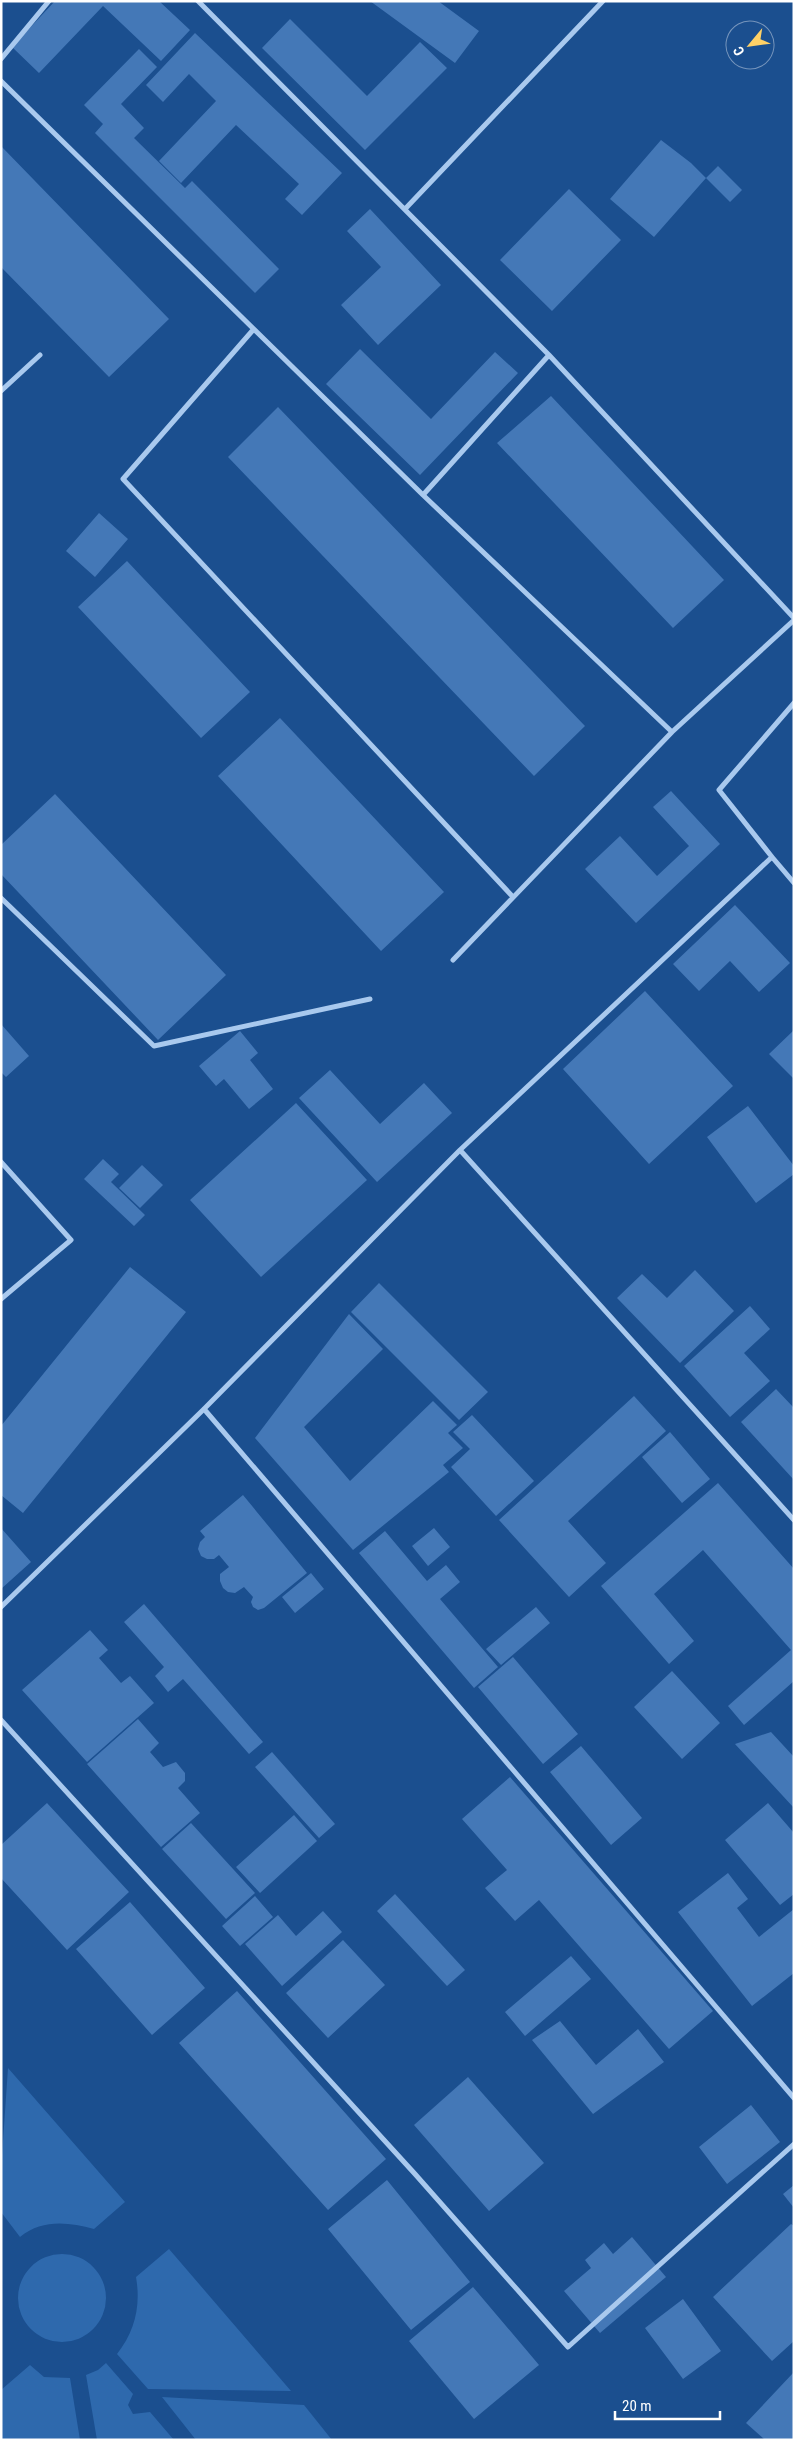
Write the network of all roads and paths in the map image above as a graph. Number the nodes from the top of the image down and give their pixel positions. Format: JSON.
{"nodes":[{"id":1,"x":49,"y":1,"type":"edge"},
{"id":2,"x":198,"y":1,"type":"edge"},
{"id":3,"x":603,"y":1,"type":"edge"},
{"id":4,"x":1,"y":59,"type":"edge"},
{"id":5,"x":1,"y":81,"type":"edge"},
{"id":6,"x":406,"y":208,"type":"junction"},
{"id":7,"x":253,"y":330,"type":"junction"},
{"id":8,"x":40,"y":355,"type":"dead end"},
{"id":9,"x":550,"y":355,"type":"junction"},
{"id":10,"x":1,"y":391,"type":"edge"},
{"id":11,"x":423,"y":495,"type":"junction"},
{"id":12,"x":794,"y":619,"type":"edge"},
{"id":13,"x":794,"y":703,"type":"edge"},
{"id":14,"x":672,"y":732,"type":"junction"},
{"id":15,"x":772,"y":857,"type":"junction"},
{"id":16,"x":794,"y":883,"type":"edge"},
{"id":17,"x":513,"y":897,"type":"junction"},
{"id":18,"x":1,"y":898,"type":"edge"},
{"id":19,"x":453,"y":960,"type":"dead end"},
{"id":20,"x":370,"y":999,"type":"dead end"},
{"id":21,"x":460,"y":1150,"type":"junction"},
{"id":22,"x":1,"y":1162,"type":"edge"},
{"id":23,"x":1,"y":1299,"type":"edge"},
{"id":24,"x":204,"y":1408,"type":"junction"},
{"id":25,"x":794,"y":1520,"type":"edge"},
{"id":26,"x":1,"y":1607,"type":"edge"},
{"id":27,"x":1,"y":1720,"type":"edge"},
{"id":28,"x":794,"y":2098,"type":"edge"},
{"id":29,"x":794,"y":2144,"type":"edge"}],
"edges":[{"from":1,"to":4,"type":"street"},
{"from":2,"to":6,"type":"street"},
{"from":3,"to":6,"type":"street"},
{"from":5,"to":7,"type":"street"},
{"from":6,"to":9,"type":"street"},
{"from":7,"to":11,"type":"street"},
{"from":7,"to":17,"type":"street"},
{"from":8,"to":10,"type":"street"},
{"from":9,"to":11,"type":"street"},
{"from":9,"to":12,"type":"street"},
{"from":11,"to":14,"type":"street"},
{"from":12,"to":14,"type":"street"},
{"from":13,"to":15,"type":"street"},
{"from":14,"to":17,"type":"street"},
{"from":15,"to":16,"type":"street"},
{"from":15,"to":21,"type":"street"},
{"from":17,"to":19,"type":"street"},
{"from":18,"to":20,"type":"street"},
{"from":21,"to":24,"type":"street"},
{"from":21,"to":25,"type":"street"},
{"from":22,"to":23,"type":"street"},
{"from":24,"to":26,"type":"street"},
{"from":24,"to":28,"type":"street"},
{"from":27,"to":29,"type":"street"}]}
